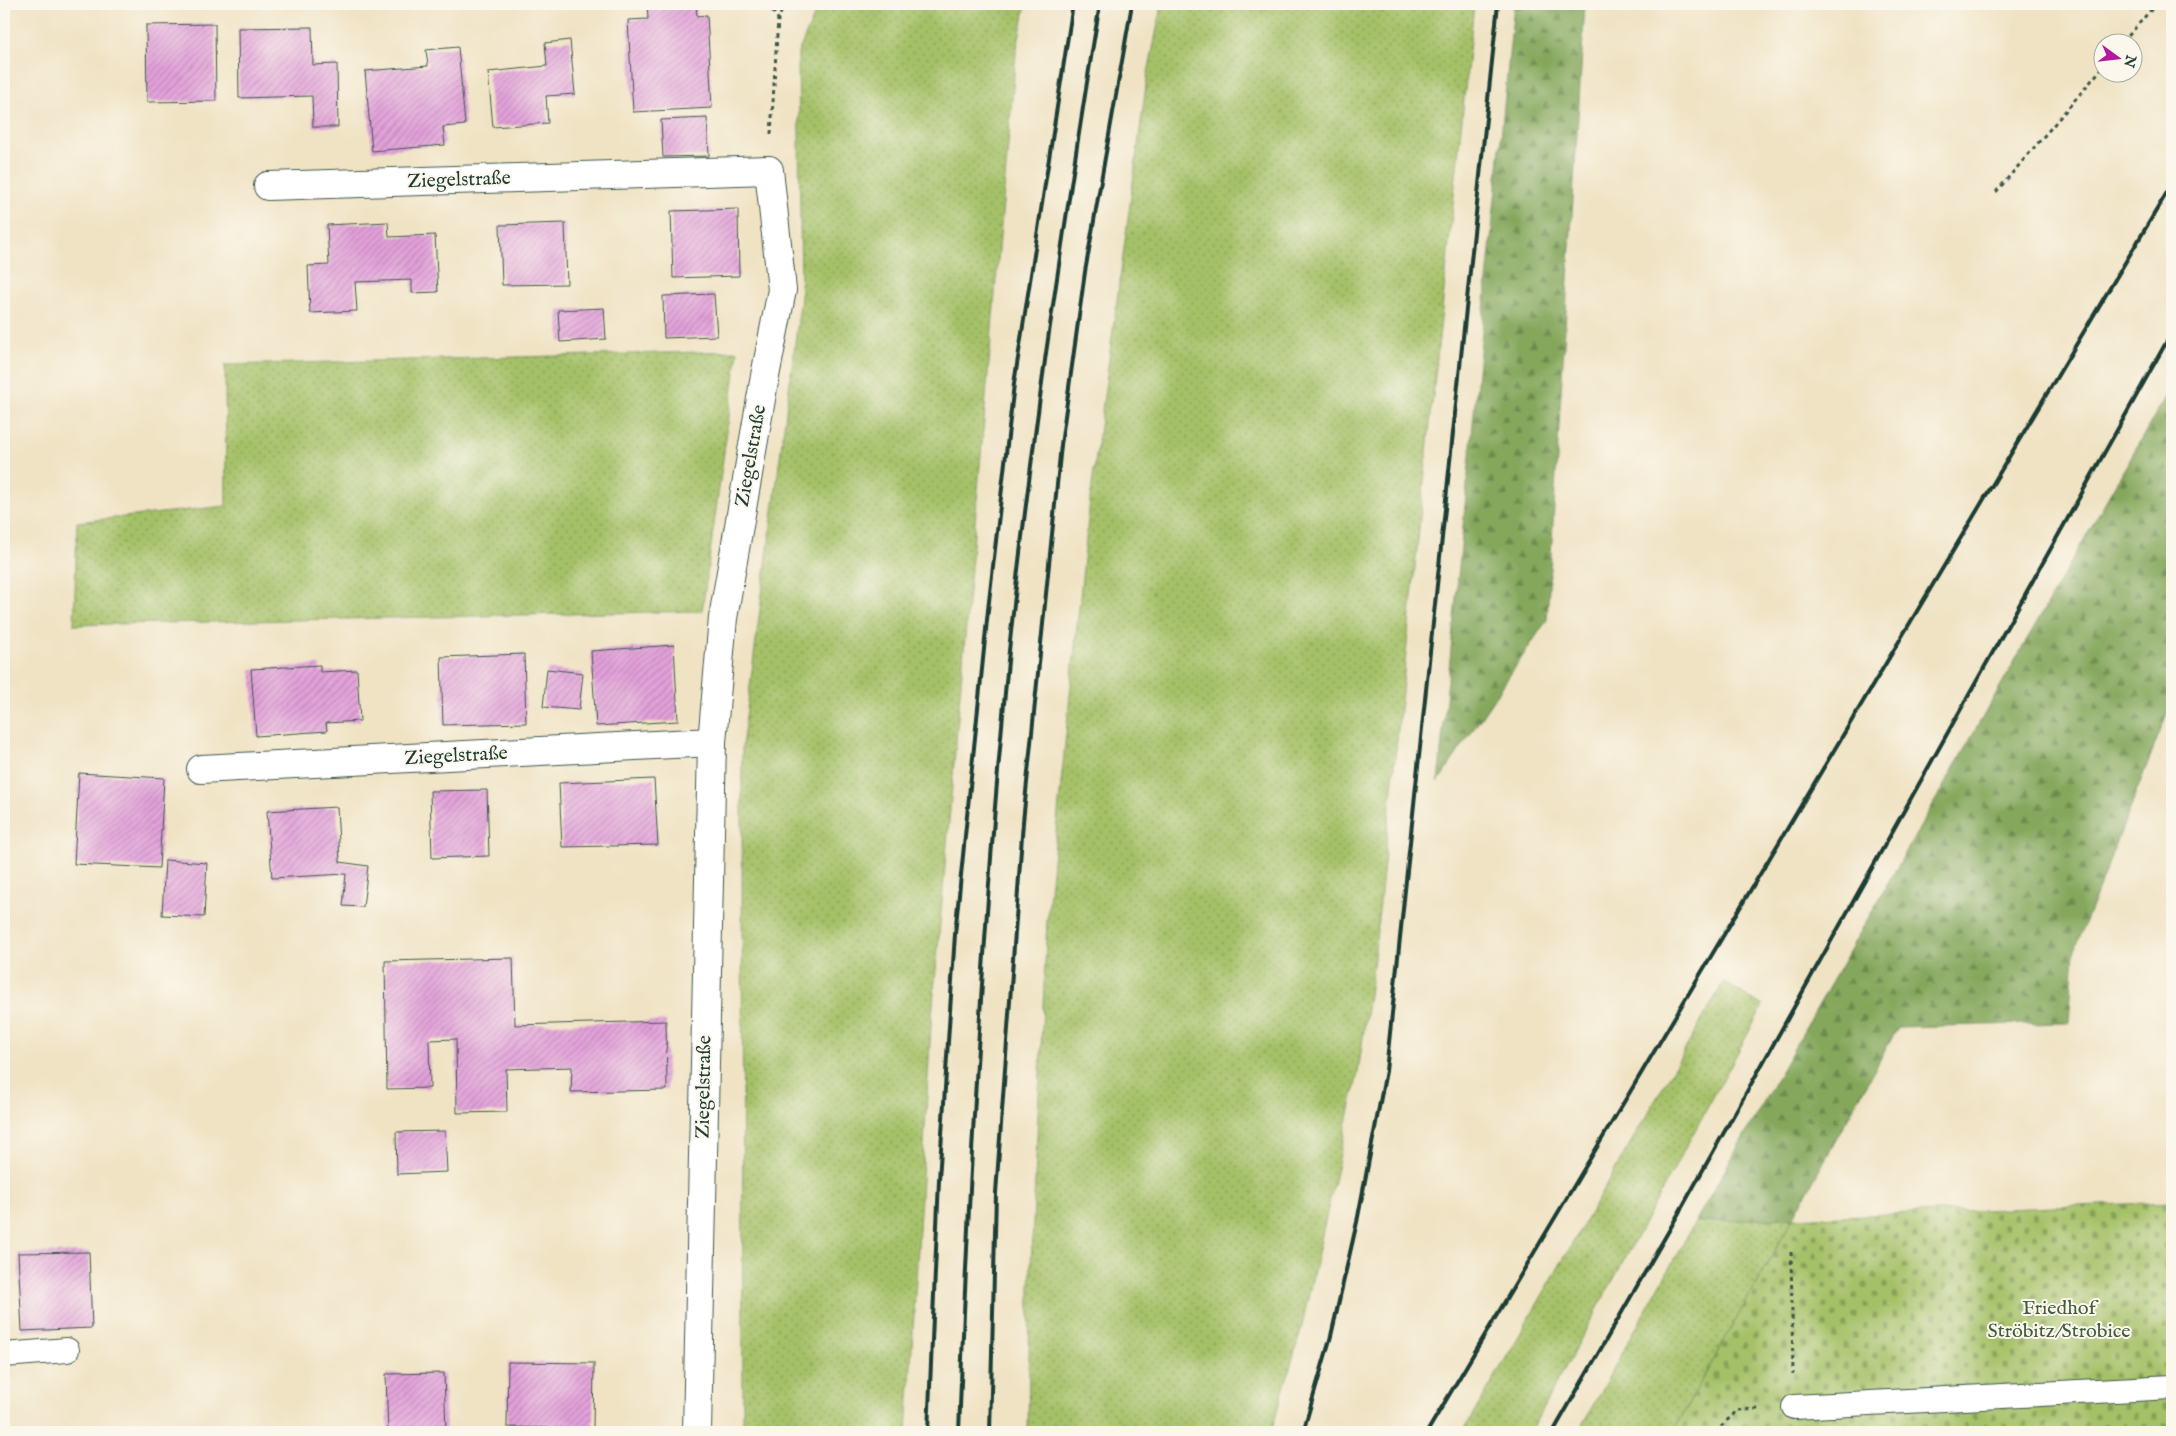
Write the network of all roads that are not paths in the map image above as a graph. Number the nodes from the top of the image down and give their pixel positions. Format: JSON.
{"nodes":[{"id":1,"x":268,"y":186,"type":"dead end"},
{"id":2,"x":712,"y":742,"type":"junction"},
{"id":3,"x":201,"y":769,"type":"dead end"},
{"id":4,"x":67,"y":1350,"type":"dead end"},
{"id":5,"x":4,"y":1356,"type":"edge"},
{"id":6,"x":2172,"y":1387,"type":"edge"},
{"id":7,"x":1794,"y":1407,"type":"road end"},
{"id":8,"x":697,"y":1432,"type":"edge"}],
"edges":[{"from":1,"to":2,"type":"street","name":"Ziegelstraße"},
{"from":2,"to":3,"type":"street","name":"Ziegelstraße"},
{"from":2,"to":8,"type":"street","name":"Ziegelstraße"},
{"from":4,"to":5,"type":"lane"},
{"from":6,"to":7,"type":"lane"}]}
